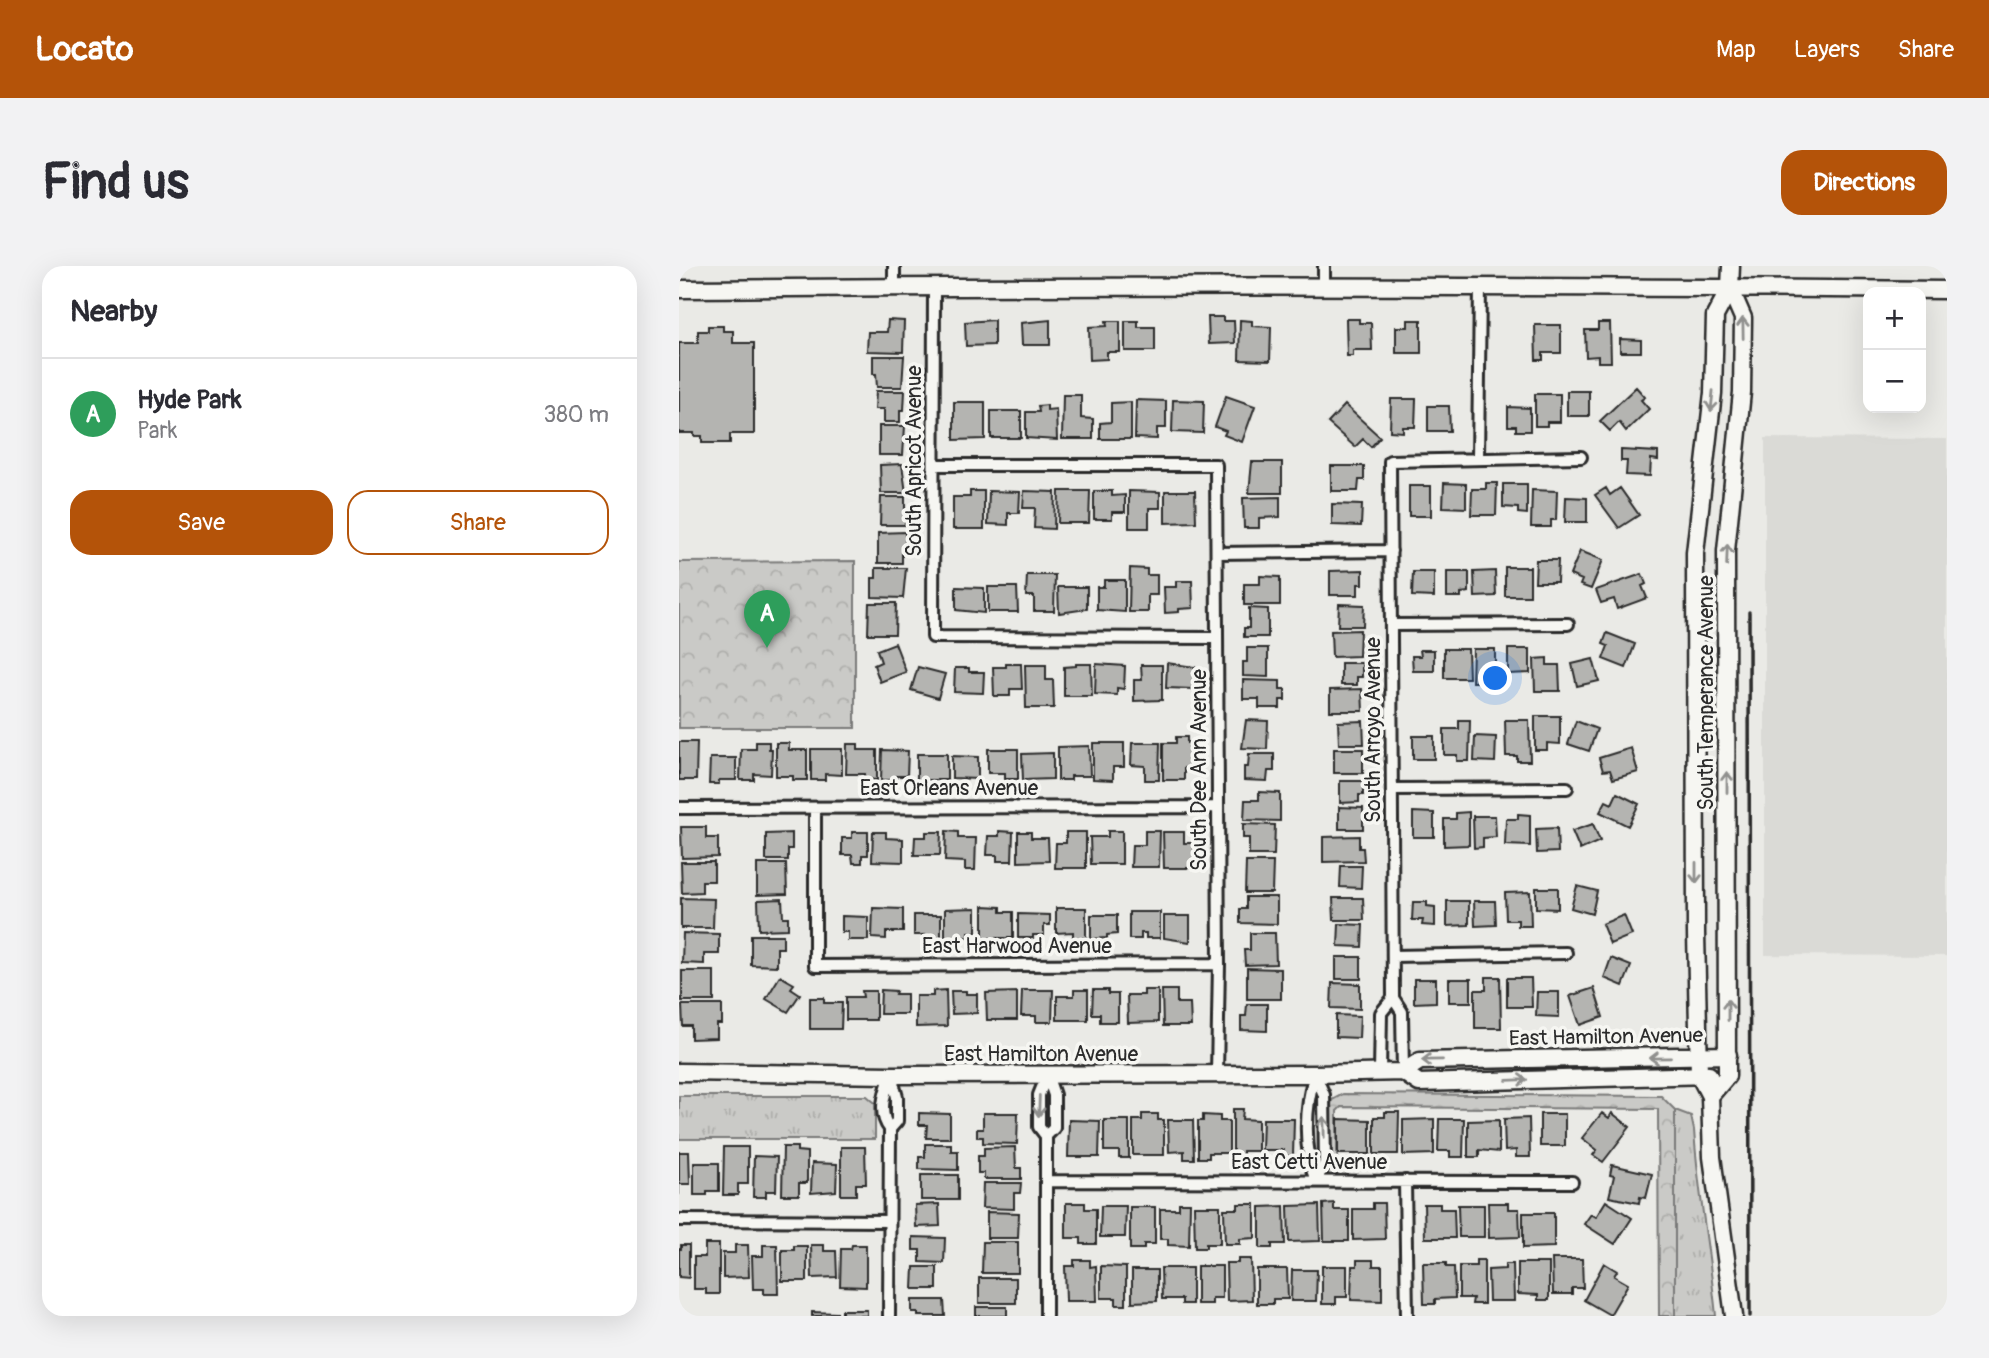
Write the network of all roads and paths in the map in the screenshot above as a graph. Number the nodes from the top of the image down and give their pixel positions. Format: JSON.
{"nodes":[{"id":1,"x":894,"y":266,"type":"edge"},
{"id":2,"x":1324,"y":266,"type":"edge"},
{"id":3,"x":1731,"y":266,"type":"edge"},
{"id":4,"x":894,"y":286,"type":"junction"},
{"id":5,"x":934,"y":286,"type":"junction"},
{"id":6,"x":1480,"y":286,"type":"junction"},
{"id":7,"x":1324,"y":288,"type":"junction"},
{"id":8,"x":1730,"y":288,"type":"junction"},
{"id":9,"x":679,"y":289,"type":"edge"},
{"id":10,"x":1947,"y":290,"type":"edge"},
{"id":11,"x":1581,"y":457,"type":"dead end"},
{"id":12,"x":1478,"y":459,"type":"junction"},
{"id":13,"x":934,"y":465,"type":"junction"},
{"id":14,"x":1391,"y":551,"type":"junction"},
{"id":15,"x":1217,"y":553,"type":"junction"},
{"id":16,"x":1569,"y":624,"type":"dead end"},
{"id":17,"x":1391,"y":625,"type":"junction"},
{"id":18,"x":1217,"y":638,"type":"junction"},
{"id":19,"x":1567,"y":788,"type":"dead end"},
{"id":20,"x":1392,"y":789,"type":"junction"},
{"id":21,"x":1218,"y":807,"type":"junction"},
{"id":22,"x":679,"y":808,"type":"edge"},
{"id":23,"x":815,"y":808,"type":"junction"},
{"id":24,"x":1566,"y":953,"type":"dead end"},
{"id":25,"x":1393,"y":956,"type":"junction"},
{"id":26,"x":1219,"y":964,"type":"junction"},
{"id":27,"x":1393,"y":998,"type":"junction"},
{"id":28,"x":1728,"y":1055,"type":"junction"},
{"id":29,"x":1699,"y":1057,"type":"junction"},
{"id":30,"x":679,"y":1072,"type":"edge"},
{"id":31,"x":1380,"y":1072,"type":"junction"},
{"id":32,"x":1403,"y":1072,"type":"junction"},
{"id":33,"x":1217,"y":1074,"type":"junction"},
{"id":34,"x":1315,"y":1074,"type":"junction"},
{"id":35,"x":891,"y":1075,"type":"junction"},
{"id":36,"x":1047,"y":1075,"type":"junction"},
{"id":37,"x":1699,"y":1075,"type":"junction"},
{"id":38,"x":1727,"y":1076,"type":"junction"},
{"id":39,"x":1710,"y":1096,"type":"junction"},
{"id":40,"x":1046,"y":1181,"type":"junction"},
{"id":41,"x":1405,"y":1181,"type":"junction"},
{"id":42,"x":1572,"y":1182,"type":"dead end"},
{"id":43,"x":679,"y":1220,"type":"edge"},
{"id":44,"x":889,"y":1221,"type":"junction"},
{"id":45,"x":889,"y":1316,"type":"edge"},
{"id":46,"x":1046,"y":1316,"type":"edge"},
{"id":47,"x":1407,"y":1316,"type":"edge"},
{"id":48,"x":1734,"y":1316,"type":"edge"}],
"edges":[{"from":1,"to":4,"type":"street"},
{"from":2,"to":7,"type":"street"},
{"from":3,"to":8,"type":"street","name":"South Temperance Avenue"},
{"from":4,"to":5,"type":"street"},
{"from":4,"to":9,"type":"street"},
{"from":5,"to":7,"type":"street"},
{"from":5,"to":13,"type":"street","name":"South Apricot Avenue"},
{"from":6,"to":7,"type":"street"},
{"from":6,"to":8,"type":"street"},
{"from":6,"to":12,"type":"street"},
{"from":8,"to":10,"type":"street"},
{"from":28,"to":8,"type":"street","name":"South Temperance Avenue","one_way":true},
{"from":8,"to":29,"type":"street","name":"South Temperance Avenue","one_way":true},
{"from":11,"to":12,"type":"street"},
{"from":12,"to":14,"type":"street","name":"South Arroyo Avenue"},
{"from":13,"to":15,"type":"street","name":"South Dee Ann Avenue"},
{"from":13,"to":18,"type":"street","name":"South Apricot Avenue"},
{"from":14,"to":15,"type":"street"},
{"from":14,"to":17,"type":"street","name":"South Arroyo Avenue"},
{"from":15,"to":18,"type":"street","name":"South Dee Ann Avenue"},
{"from":16,"to":17,"type":"street"},
{"from":17,"to":20,"type":"street","name":"South Arroyo Avenue"},
{"from":18,"to":21,"type":"street","name":"South Dee Ann Avenue"},
{"from":19,"to":20,"type":"street"},
{"from":20,"to":25,"type":"street","name":"South Arroyo Avenue"},
{"from":21,"to":23,"type":"street","name":"East Orleans Avenue"},
{"from":21,"to":26,"type":"street","name":"South Dee Ann Avenue"},
{"from":22,"to":23,"type":"street","name":"East Orleans Avenue"},
{"from":23,"to":26,"type":"street","name":"East Harwood Avenue"},
{"from":24,"to":25,"type":"street"},
{"from":25,"to":27,"type":"street","name":"South Arroyo Avenue"},
{"from":26,"to":33,"type":"street","name":"South Dee Ann Avenue"},
{"from":27,"to":31,"type":"street","name":"South Arroyo Avenue"},
{"from":27,"to":32,"type":"street","name":"South Arroyo Avenue"},
{"from":28,"to":29,"type":"street","name":"East Hamilton Avenue"},
{"from":28,"to":38,"type":"street","name":"South Temperance Avenue"},
{"from":29,"to":32,"type":"street","name":"East Hamilton Avenue","one_way":true},
{"from":29,"to":37,"type":"street","name":"South Temperance Avenue"},
{"from":30,"to":35,"type":"street","name":"East Hamilton Avenue"},
{"from":31,"to":32,"type":"street","name":"East Hamilton Avenue"},
{"from":31,"to":34,"type":"street","name":"East Hamilton Avenue"},
{"from":32,"to":37,"type":"street","name":"East Hamilton Avenue","one_way":true},
{"from":33,"to":34,"type":"street","name":"East Hamilton Avenue"},
{"from":33,"to":36,"type":"street","name":"East Hamilton Avenue"},
{"from":34,"to":34,"type":"street","one_way":true},
{"from":35,"to":36,"type":"street","name":"East Hamilton Avenue"},
{"from":35,"to":44,"type":"street"},
{"from":36,"to":40,"type":"street"},
{"from":37,"to":38,"type":"street","name":"East Hamilton Avenue"},
{"from":37,"to":39,"type":"street","name":"South Temperance Avenue"},
{"from":38,"to":39,"type":"street"},
{"from":39,"to":48,"type":"street","name":"South Temperance Avenue"},
{"from":40,"to":41,"type":"street","name":"East Cetti Avenue"},
{"from":40,"to":46,"type":"street"},
{"from":41,"to":42,"type":"street","name":"East Cetti Avenue"},
{"from":41,"to":47,"type":"street"},
{"from":43,"to":44,"type":"street"},
{"from":44,"to":45,"type":"street"}]}
